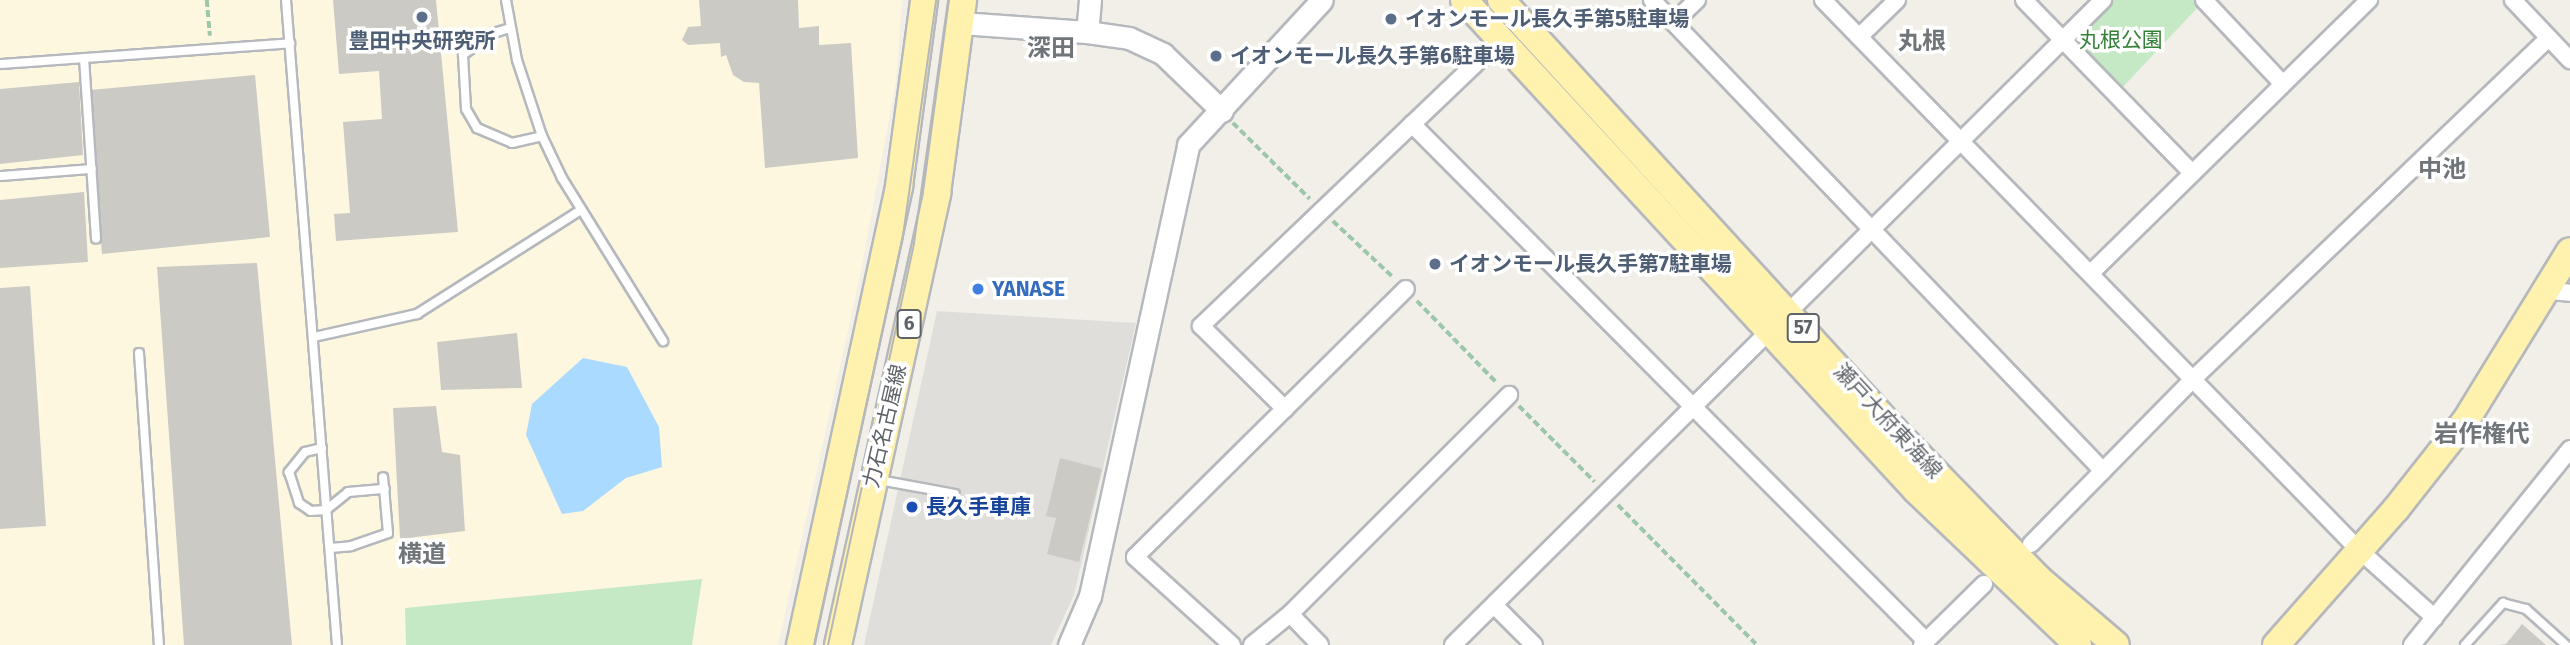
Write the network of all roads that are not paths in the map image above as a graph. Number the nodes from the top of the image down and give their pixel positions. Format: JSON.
{"nodes":[{"id":1,"x":286,"y":0,"type":"edge"},
{"id":2,"x":506,"y":0,"type":"edge"},
{"id":3,"x":924,"y":0,"type":"edge"},
{"id":4,"x":1090,"y":0,"type":"edge"},
{"id":5,"x":1322,"y":0,"type":"edge"},
{"id":6,"x":1464,"y":0,"type":"edge"},
{"id":7,"x":1652,"y":0,"type":"edge"},
{"id":8,"x":1697,"y":0,"type":"edge"},
{"id":9,"x":1823,"y":0,"type":"edge"},
{"id":10,"x":1897,"y":0,"type":"edge"},
{"id":11,"x":2024,"y":0,"type":"edge"},
{"id":12,"x":2103,"y":0,"type":"edge"},
{"id":13,"x":2204,"y":0,"type":"edge"},
{"id":14,"x":2369,"y":0,"type":"edge"},
{"id":15,"x":2514,"y":0,"type":"edge"},
{"id":16,"x":1507,"y":2,"type":"edge"},
{"id":17,"x":962,"y":11,"type":"edge"},
{"id":18,"x":1674,"y":22,"type":"junction"},
{"id":19,"x":510,"y":28,"type":"junction"},
{"id":20,"x":1087,"y":32,"type":"junction"},
{"id":21,"x":1859,"y":37,"type":"junction"},
{"id":22,"x":1502,"y":38,"type":"junction"},
{"id":23,"x":2549,"y":38,"type":"junction"},
{"id":24,"x":2063,"y":41,"type":"junction"},
{"id":25,"x":290,"y":43,"type":"junction"},
{"id":26,"x":2568,"y":55,"type":"edge"},
{"id":27,"x":84,"y":58,"type":"junction"},
{"id":28,"x":0,"y":64,"type":"edge"},
{"id":29,"x":2283,"y":84,"type":"junction"},
{"id":30,"x":1222,"y":111,"type":"junction"},
{"id":31,"x":1412,"y":124,"type":"junction"},
{"id":32,"x":542,"y":136,"type":"junction"},
{"id":33,"x":1959,"y":139,"type":"junction"},
{"id":34,"x":92,"y":169,"type":"junction"},
{"id":35,"x":2192,"y":173,"type":"junction"},
{"id":36,"x":0,"y":176,"type":"edge"},
{"id":37,"x":581,"y":210,"type":"junction"},
{"id":38,"x":1871,"y":227,"type":"junction"},
{"id":39,"x":96,"y":239,"type":"dead end"},
{"id":40,"x":2570,"y":251,"type":"edge"},
{"id":41,"x":2091,"y":273,"type":"junction"},
{"id":42,"x":1406,"y":289,"type":"road end"},
{"id":43,"x":2560,"y":292,"type":"edge"},
{"id":44,"x":1789,"y":312,"type":"junction"},
{"id":45,"x":1769,"y":333,"type":"junction"},
{"id":46,"x":314,"y":337,"type":"junction"},
{"id":47,"x":663,"y":341,"type":"dead end"},
{"id":48,"x":139,"y":353,"type":"dead end"},
{"id":49,"x":2193,"y":379,"type":"junction"},
{"id":50,"x":1509,"y":395,"type":"road end"},
{"id":51,"x":1693,"y":405,"type":"junction"},
{"id":52,"x":1285,"y":409,"type":"junction"},
{"id":53,"x":322,"y":447,"type":"junction"},
{"id":54,"x":2570,"y":449,"type":"edge"},
{"id":55,"x":2103,"y":471,"type":"junction"},
{"id":56,"x":383,"y":477,"type":"dead end"},
{"id":57,"x":872,"y":479,"type":"junction"},
{"id":58,"x":385,"y":489,"type":"junction"},
{"id":59,"x":955,"y":494,"type":"dead end"},
{"id":60,"x":326,"y":510,"type":"junction"},
{"id":61,"x":2031,"y":544,"type":"dead end"},
{"id":62,"x":330,"y":548,"type":"junction"},
{"id":63,"x":2358,"y":549,"type":"junction"},
{"id":64,"x":1984,"y":584,"type":"dead end"},
{"id":65,"x":1495,"y":606,"type":"junction"},
{"id":66,"x":1290,"y":614,"type":"junction"},
{"id":67,"x":2435,"y":618,"type":"junction"},
{"id":68,"x":1924,"y":643,"type":"edge"},
{"id":69,"x":159,"y":645,"type":"edge"},
{"id":70,"x":337,"y":645,"type":"edge"},
{"id":71,"x":800,"y":645,"type":"edge"},
{"id":72,"x":838,"y":645,"type":"edge"},
{"id":73,"x":1069,"y":645,"type":"edge"},
{"id":74,"x":1232,"y":645,"type":"edge"},
{"id":75,"x":1252,"y":645,"type":"edge"},
{"id":76,"x":1320,"y":645,"type":"edge"},
{"id":77,"x":1453,"y":645,"type":"edge"},
{"id":78,"x":1534,"y":645,"type":"edge"},
{"id":79,"x":2078,"y":645,"type":"edge"},
{"id":80,"x":2116,"y":645,"type":"edge"},
{"id":81,"x":2276,"y":645,"type":"edge"},
{"id":82,"x":2412,"y":645,"type":"edge"},
{"id":83,"x":2465,"y":645,"type":"edge"},
{"id":84,"x":2566,"y":645,"type":"edge"}],
"edges":[{"from":1,"to":25,"type":"lane"},
{"from":2,"to":19,"type":"lane"},
{"from":3,"to":71,"type":"main road","name":"力石名古屋線","number":"6"},
{"from":4,"to":20,"type":"street"},
{"from":5,"to":30,"type":"street"},
{"from":6,"to":22,"type":"main road","name":"瀬戸大府東海線","number":"57"},
{"from":7,"to":18,"type":"street"},
{"from":8,"to":18,"type":"street"},
{"from":9,"to":21,"type":"street"},
{"from":10,"to":21,"type":"street"},
{"from":11,"to":24,"type":"street"},
{"from":12,"to":24,"type":"street"},
{"from":13,"to":29,"type":"street"},
{"from":14,"to":29,"type":"street"},
{"from":15,"to":23,"type":"street"},
{"from":16,"to":44,"type":"main road","name":"瀬戸大府東海線","number":"57"},
{"from":17,"to":20,"type":"street"},
{"from":17,"to":57,"type":"main road","name":"力石名古屋線","number":"6"},
{"from":18,"to":38,"type":"street"},
{"from":19,"to":32,"type":"lane"},
{"from":19,"to":32,"type":"lane"},
{"from":20,"to":30,"type":"street"},
{"from":21,"to":33,"type":"street"},
{"from":22,"to":31,"type":"street"},
{"from":22,"to":45,"type":"main road","name":"瀬戸大府東海線","number":"57"},
{"from":23,"to":26,"type":"street"},
{"from":23,"to":49,"type":"street"},
{"from":24,"to":33,"type":"street"},
{"from":24,"to":35,"type":"street"},
{"from":25,"to":27,"type":"lane"},
{"from":25,"to":46,"type":"lane"},
{"from":27,"to":28,"type":"lane"},
{"from":27,"to":34,"type":"lane"},
{"from":29,"to":35,"type":"street"},
{"from":30,"to":73,"type":"street"},
{"from":31,"to":51,"type":"street"},
{"from":31,"to":52,"type":"street"},
{"from":32,"to":37,"type":"lane"},
{"from":33,"to":38,"type":"street"},
{"from":33,"to":41,"type":"street"},
{"from":34,"to":36,"type":"lane"},
{"from":34,"to":39,"type":"lane"},
{"from":35,"to":41,"type":"street"},
{"from":37,"to":46,"type":"lane"},
{"from":37,"to":47,"type":"lane"},
{"from":38,"to":44,"type":"street"},
{"from":38,"to":55,"type":"street"},
{"from":40,"to":43,"type":"main road"},
{"from":41,"to":49,"type":"street"},
{"from":42,"to":52,"type":"street"},
{"from":43,"to":63,"type":"main road"},
{"from":44,"to":45,"type":"street"},
{"from":44,"to":80,"type":"main road","name":"瀬戸大府東海線","number":"57"},
{"from":45,"to":51,"type":"street"},
{"from":45,"to":79,"type":"main road","name":"瀬戸大府東海線","number":"57"},
{"from":46,"to":53,"type":"lane"},
{"from":48,"to":69,"type":"lane"},
{"from":49,"to":55,"type":"street"},
{"from":49,"to":63,"type":"street"},
{"from":50,"to":66,"type":"street"},
{"from":51,"to":65,"type":"street"},
{"from":51,"to":68,"type":"street"},
{"from":52,"to":74,"type":"street"},
{"from":53,"to":60,"type":"lane"},
{"from":53,"to":60,"type":"lane"},
{"from":54,"to":67,"type":"street"},
{"from":55,"to":61,"type":"street"},
{"from":56,"to":58,"type":"lane"},
{"from":57,"to":59,"type":"lane"},
{"from":57,"to":72,"type":"main road","name":"力石名古屋線","number":"6"},
{"from":58,"to":60,"type":"lane"},
{"from":58,"to":62,"type":"lane"},
{"from":60,"to":62,"type":"lane"},
{"from":62,"to":70,"type":"lane"},
{"from":63,"to":67,"type":"street"},
{"from":63,"to":81,"type":"main road"},
{"from":64,"to":68,"type":"street"},
{"from":65,"to":77,"type":"street"},
{"from":65,"to":78,"type":"street"},
{"from":66,"to":75,"type":"street"},
{"from":66,"to":76,"type":"street"},
{"from":67,"to":82,"type":"street"},
{"from":83,"to":84,"type":"lane"}]}
